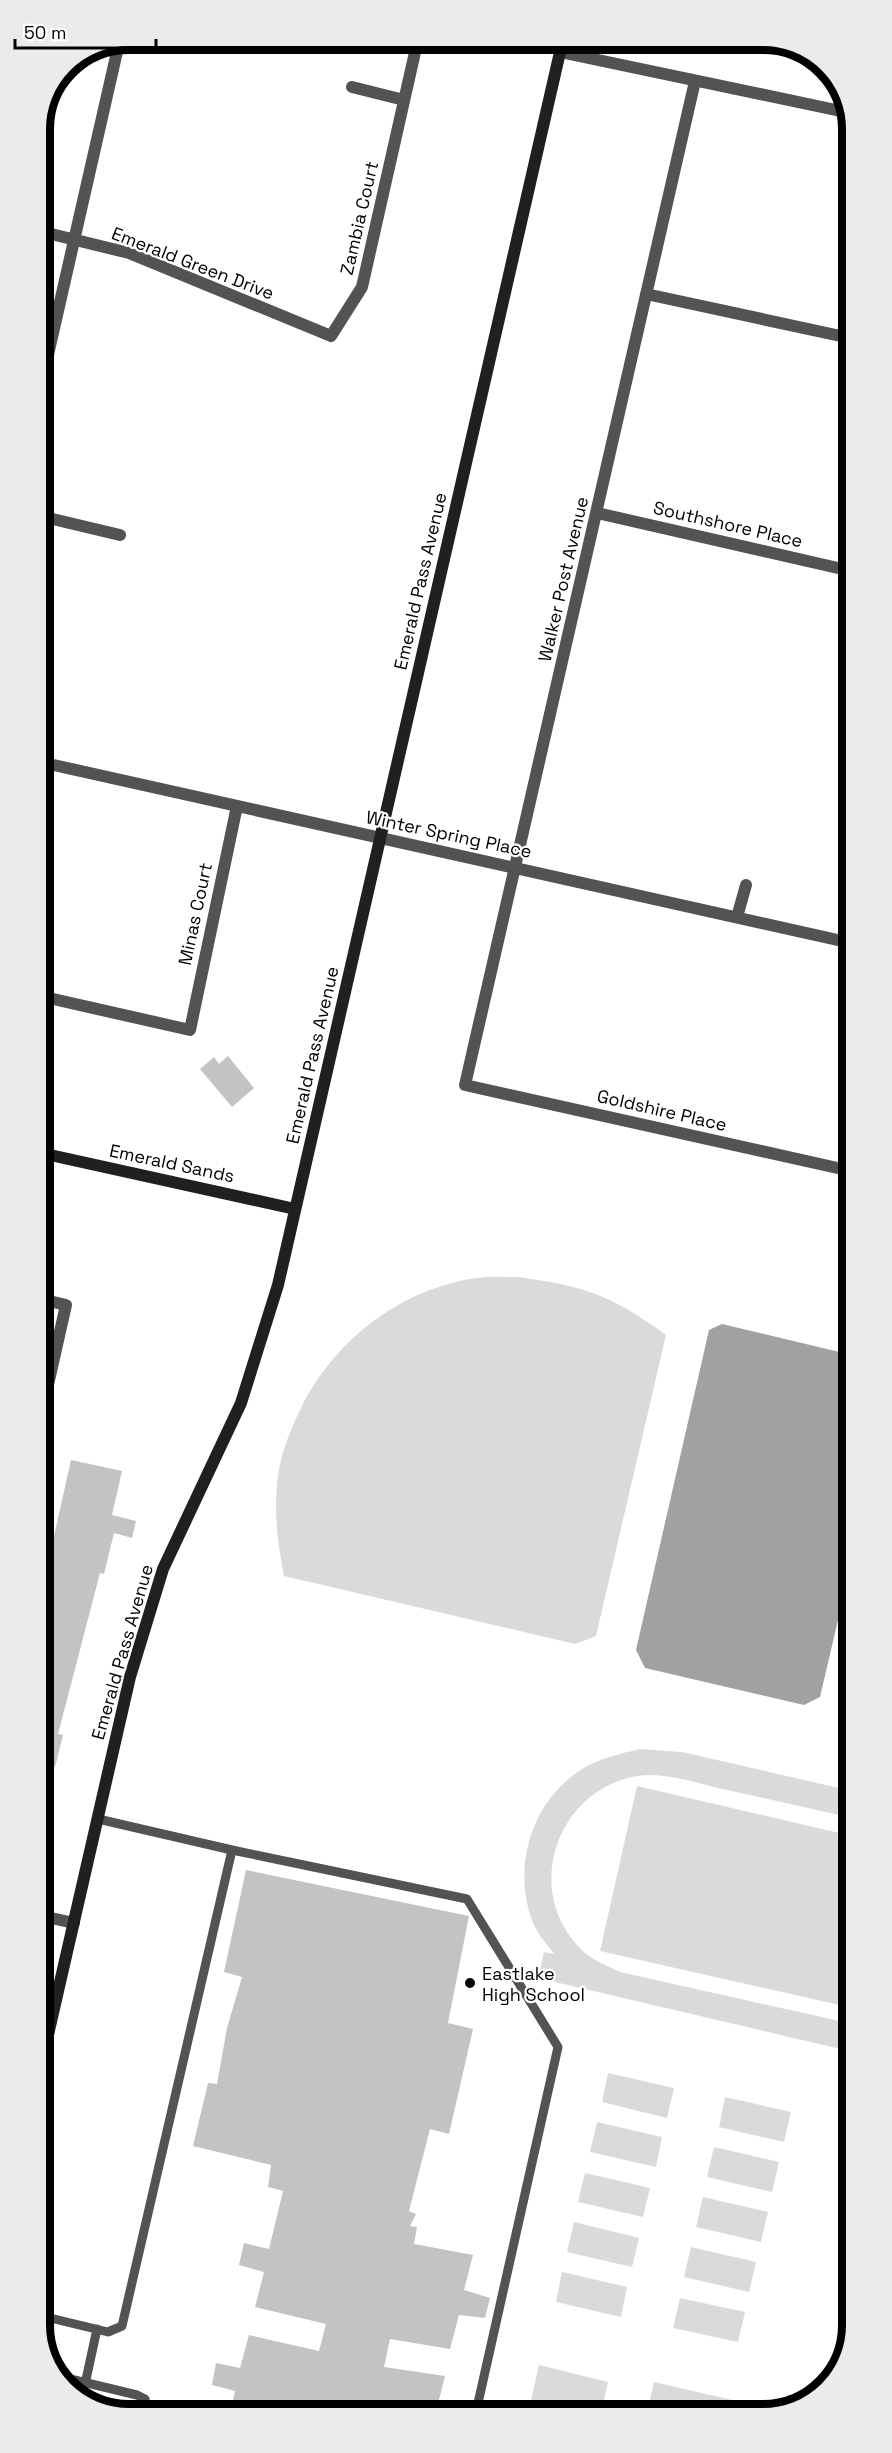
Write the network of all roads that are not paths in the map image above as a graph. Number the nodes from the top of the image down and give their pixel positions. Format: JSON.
{"nodes":[{"id":1,"x":415,"y":50,"type":"edge"},
{"id":2,"x":116,"y":51,"type":"edge"},
{"id":3,"x":560,"y":52,"type":"joint"},
{"id":4,"x":695,"y":81,"type":"junction"},
{"id":5,"x":352,"y":87,"type":"dead end"},
{"id":6,"x":404,"y":100,"type":"junction"},
{"id":7,"x":841,"y":111,"type":"edge"},
{"id":8,"x":50,"y":234,"type":"edge"},
{"id":9,"x":74,"y":239,"type":"junction"},
{"id":10,"x":646,"y":294,"type":"junction"},
{"id":11,"x":331,"y":336,"type":"joint"},
{"id":12,"x":842,"y":336,"type":"edge"},
{"id":13,"x":50,"y":346,"type":"edge"},
{"id":14,"x":597,"y":513,"type":"junction"},
{"id":15,"x":50,"y":518,"type":"edge"},
{"id":16,"x":120,"y":535,"type":"dead end"},
{"id":17,"x":842,"y":569,"type":"edge"},
{"id":18,"x":50,"y":764,"type":"edge"},
{"id":19,"x":237,"y":806,"type":"junction"},
{"id":20,"x":380,"y":838,"type":"junction"},
{"id":21,"x":516,"y":867,"type":"junction"},
{"id":22,"x":746,"y":885,"type":"dead end"},
{"id":23,"x":737,"y":917,"type":"junction"},
{"id":24,"x":842,"y":941,"type":"edge"},
{"id":25,"x":50,"y":998,"type":"edge"},
{"id":26,"x":465,"y":1085,"type":"joint"},
{"id":27,"x":50,"y":1155,"type":"edge"},
{"id":28,"x":842,"y":1169,"type":"edge"},
{"id":29,"x":295,"y":1209,"type":"junction"},
{"id":30,"x":50,"y":1301,"type":"edge"},
{"id":31,"x":50,"y":1376,"type":"edge"},
{"id":32,"x":98,"y":1819,"type":"junction"},
{"id":33,"x":232,"y":1850,"type":"junction"},
{"id":34,"x":50,"y":1918,"type":"edge"},
{"id":35,"x":74,"y":1923,"type":"junction"},
{"id":36,"x":50,"y":2026,"type":"edge"},
{"id":37,"x":50,"y":2318,"type":"edge"},
{"id":38,"x":97,"y":2329,"type":"junction"},
{"id":39,"x":73,"y":2380,"type":"edge"},
{"id":40,"x":85,"y":2383,"type":"junction"},
{"id":41,"x":84,"y":2389,"type":"edge"},
{"id":42,"x":146,"y":2403,"type":"edge"},
{"id":43,"x":478,"y":2404,"type":"edge"}],
"edges":[{"from":1,"to":6,"type":"street","name":"Zambia Court"},
{"from":2,"to":9,"type":"street"},
{"from":3,"to":4,"type":"street"},
{"from":3,"to":20,"type":"street","name":"Emerald Pass Avenue"},
{"from":4,"to":7,"type":"street"},
{"from":4,"to":10,"type":"street","name":"Walker Post Avenue"},
{"from":5,"to":6,"type":"street"},
{"from":6,"to":11,"type":"street","name":"Zambia Court"},
{"from":8,"to":9,"type":"street","name":"Emerald Green Drive"},
{"from":9,"to":11,"type":"street","name":"Emerald Green Drive"},
{"from":9,"to":13,"type":"street"},
{"from":10,"to":12,"type":"street"},
{"from":10,"to":14,"type":"street","name":"Walker Post Avenue"},
{"from":14,"to":17,"type":"street","name":"Southshore Place"},
{"from":14,"to":21,"type":"street","name":"Walker Post Avenue"},
{"from":15,"to":16,"type":"street"},
{"from":18,"to":19,"type":"street","name":"Winter Spring Place"},
{"from":19,"to":20,"type":"street","name":"Winter Spring Place"},
{"from":19,"to":25,"type":"street","name":"Minas Court"},
{"from":20,"to":21,"type":"street","name":"Winter Spring Place"},
{"from":20,"to":29,"type":"street","name":"Emerald Pass Avenue"},
{"from":21,"to":23,"type":"street","name":"Winter Spring Place"},
{"from":21,"to":26,"type":"street","name":"Walker Post Avenue"},
{"from":22,"to":23,"type":"street"},
{"from":23,"to":24,"type":"street","name":"Winter Spring Place"},
{"from":26,"to":28,"type":"street","name":"Goldshire Place"},
{"from":27,"to":29,"type":"street","name":"Emerald Sands"},
{"from":29,"to":32,"type":"street","name":"Emerald Pass Avenue"},
{"from":30,"to":31,"type":"street"},
{"from":32,"to":33,"type":"lane"},
{"from":32,"to":35,"type":"street","name":"Emerald Pass Avenue"},
{"from":33,"to":38,"type":"lane"},
{"from":33,"to":43,"type":"lane"},
{"from":34,"to":35,"type":"street"},
{"from":35,"to":36,"type":"street","name":"Emerald Pass Avenue"},
{"from":37,"to":38,"type":"lane"},
{"from":38,"to":40,"type":"lane"},
{"from":39,"to":40,"type":"lane"},
{"from":40,"to":41,"type":"lane"},
{"from":40,"to":42,"type":"lane"}]}
